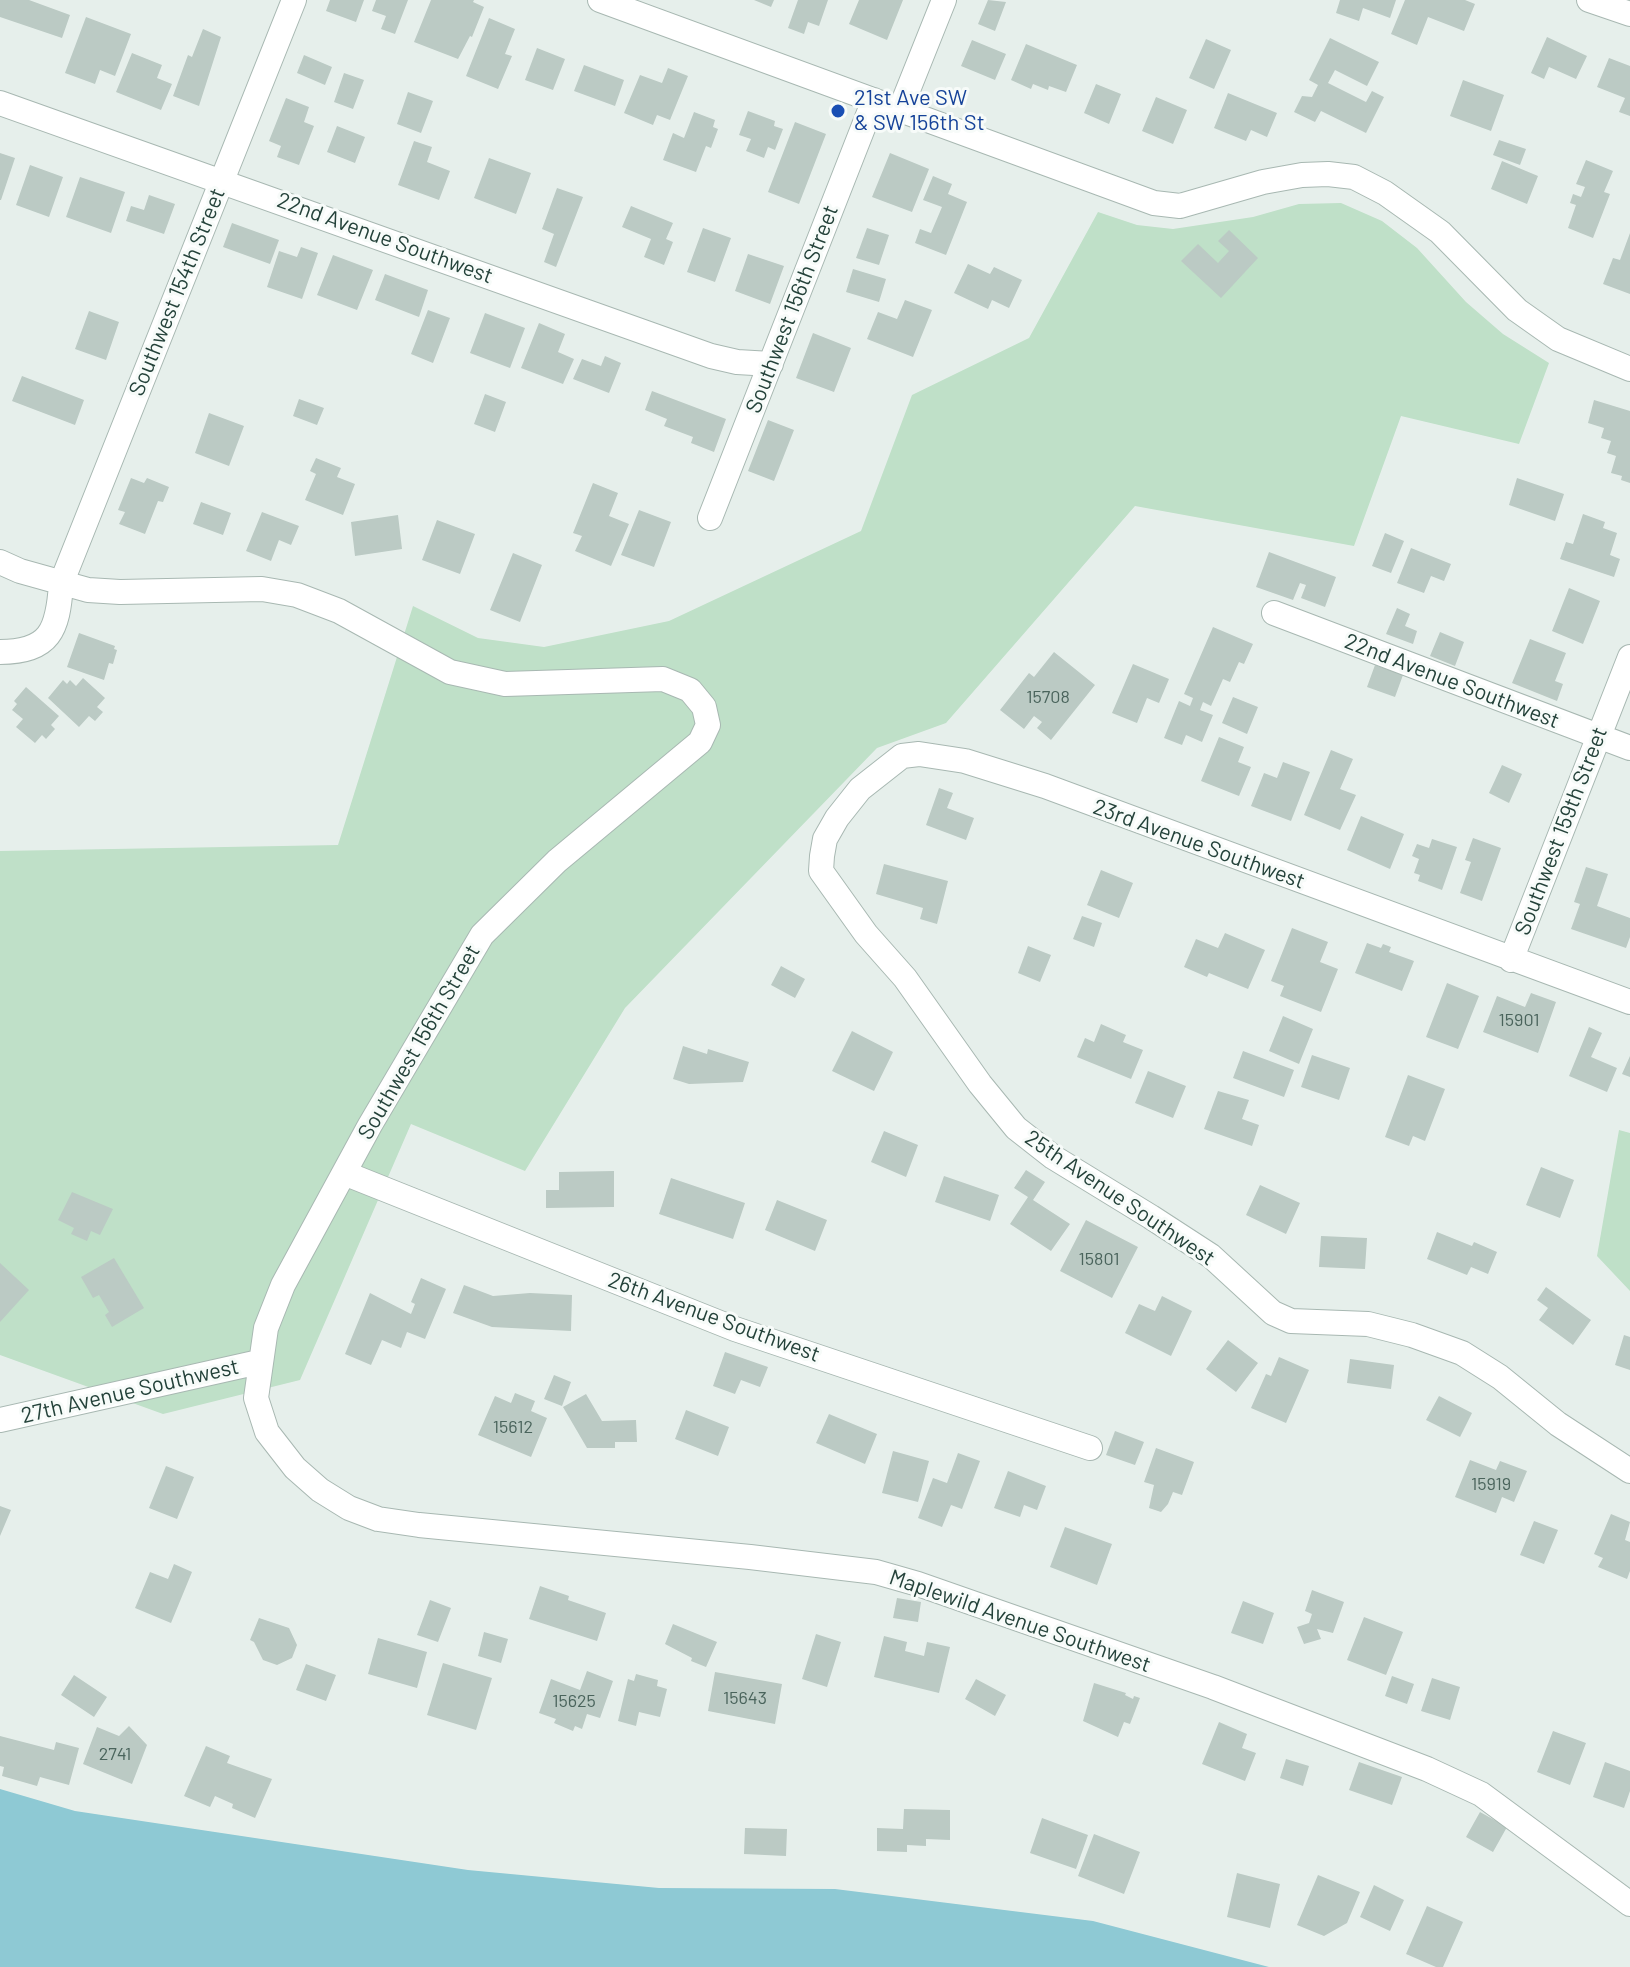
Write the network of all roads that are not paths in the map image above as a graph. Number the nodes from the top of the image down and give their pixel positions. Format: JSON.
{"nodes":[{"id":1,"x":294,"y":0,"type":"edge"},
{"id":2,"x":600,"y":0,"type":"edge"},
{"id":3,"x":944,"y":0,"type":"edge"},
{"id":4,"x":1589,"y":0,"type":"edge"},
{"id":5,"x":1630,"y":14,"type":"edge"},
{"id":6,"x":874,"y":100,"type":"junction"},
{"id":7,"x":0,"y":103,"type":"edge"},
{"id":8,"x":900,"y":110,"type":"junction"},
{"id":9,"x":221,"y":180,"type":"junction"},
{"id":10,"x":771,"y":364,"type":"junction"},
{"id":11,"x":1630,"y":369,"type":"edge"},
{"id":12,"x":710,"y":518,"type":"dead end"},
{"id":13,"x":0,"y":562,"type":"edge"},
{"id":14,"x":61,"y":584,"type":"junction"},
{"id":15,"x":1274,"y":613,"type":"dead end"},
{"id":16,"x":0,"y":652,"type":"edge"},
{"id":17,"x":1630,"y":657,"type":"edge"},
{"id":18,"x":1598,"y":737,"type":"junction"},
{"id":19,"x":1630,"y":748,"type":"edge"},
{"id":20,"x":821,"y":871,"type":"joint"},
{"id":21,"x":1511,"y":960,"type":"junction"},
{"id":22,"x":1630,"y":1002,"type":"edge"},
{"id":23,"x":344,"y":1173,"type":"junction"},
{"id":24,"x":259,"y":1362,"type":"junction"},
{"id":25,"x":0,"y":1420,"type":"edge"},
{"id":26,"x":1090,"y":1448,"type":"dead end"},
{"id":27,"x":1630,"y":1471,"type":"edge"},
{"id":28,"x":1630,"y":1904,"type":"edge"}],
"edges":[{"from":1,"to":9,"type":"street","name":"Southwest 154th Street"},
{"from":2,"to":6,"type":"street"},
{"from":3,"to":8,"type":"street"},
{"from":4,"to":5,"type":"street"},
{"from":6,"to":8,"type":"street"},
{"from":6,"to":10,"type":"street","name":"Southwest 156th Street"},
{"from":7,"to":9,"type":"street","name":"22nd Avenue Southwest"},
{"from":8,"to":11,"type":"street"},
{"from":9,"to":10,"type":"street","name":"22nd Avenue Southwest"},
{"from":9,"to":14,"type":"street","name":"Southwest 154th Street"},
{"from":10,"to":12,"type":"street","name":"Southwest 156th Street"},
{"from":13,"to":14,"type":"street"},
{"from":14,"to":16,"type":"street","name":"Southwest 154th Street"},
{"from":14,"to":23,"type":"street","name":"Southwest 156th Street"},
{"from":15,"to":18,"type":"street","name":"22nd Avenue Southwest"},
{"from":17,"to":18,"type":"street","name":"Southwest 159th Street"},
{"from":18,"to":19,"type":"street","name":"22nd Avenue Southwest"},
{"from":18,"to":21,"type":"street","name":"Southwest 159th Street"},
{"from":20,"to":21,"type":"street","name":"23rd Avenue Southwest"},
{"from":20,"to":27,"type":"street","name":"25th Avenue Southwest"},
{"from":21,"to":22,"type":"street","name":"23rd Avenue Southwest"},
{"from":23,"to":24,"type":"street","name":"Southwest 156th Street"},
{"from":23,"to":26,"type":"street","name":"26th Avenue Southwest"},
{"from":24,"to":25,"type":"street","name":"27th Avenue Southwest"},
{"from":24,"to":28,"type":"street","name":"Maplewild Avenue Southwest"}]}
